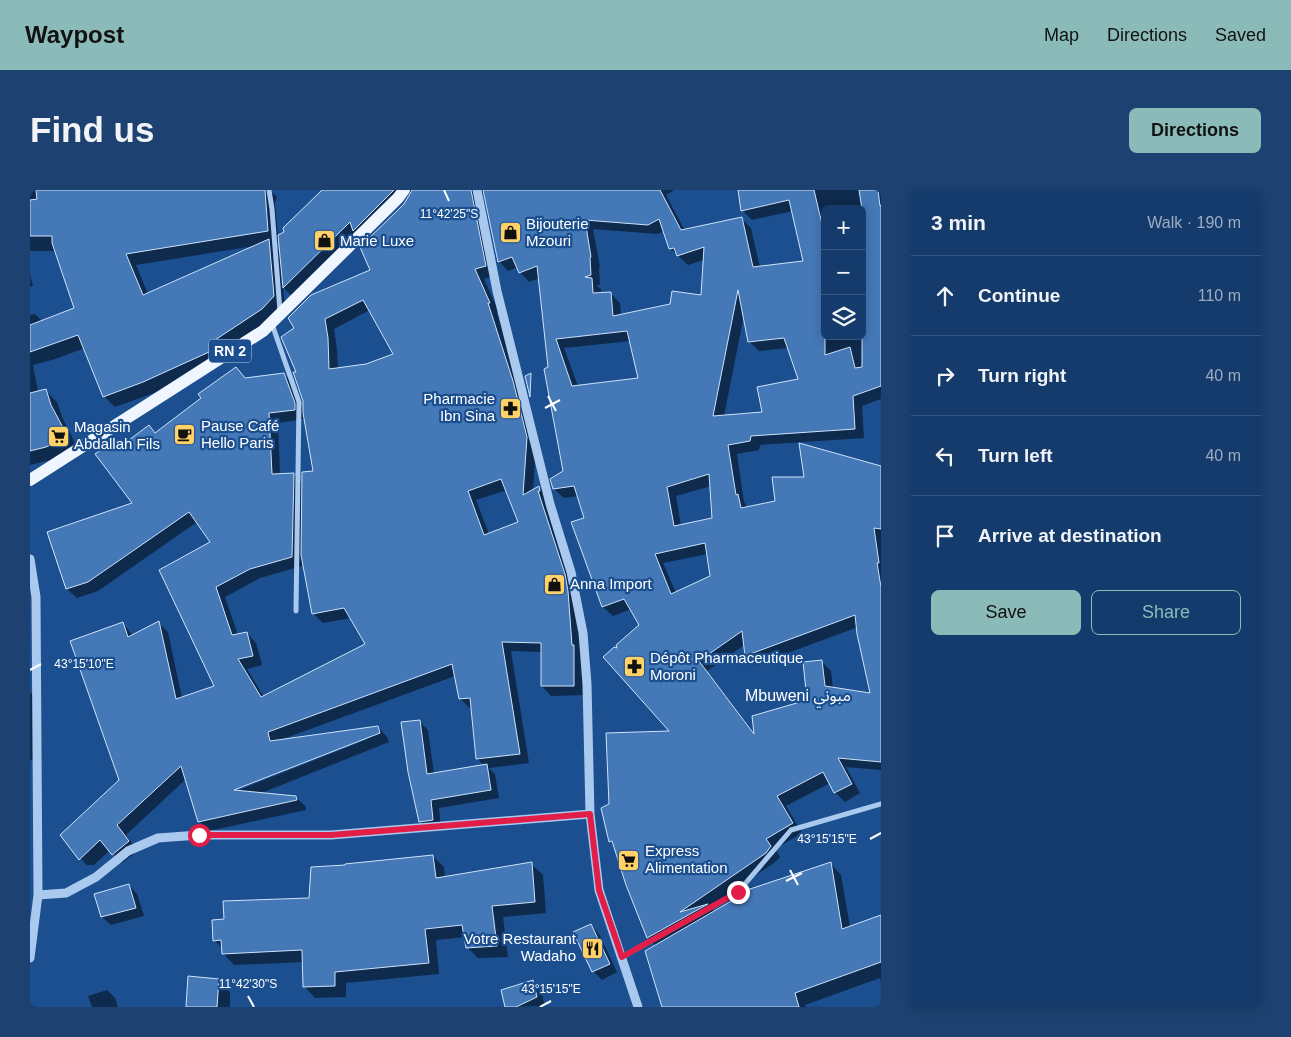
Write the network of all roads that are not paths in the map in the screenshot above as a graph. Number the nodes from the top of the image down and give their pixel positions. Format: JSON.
{"nodes":[{"id":1,"x":269,"y":190,"type":"edge"},
{"id":2,"x":404,"y":190,"type":"edge"},
{"id":3,"x":477,"y":190,"type":"edge"},
{"id":4,"x":276,"y":318,"type":"junction"},
{"id":5,"x":30,"y":480,"type":"edge"},
{"id":6,"x":30,"y":559,"type":"edge"},
{"id":7,"x":296,"y":611,"type":"dead end"},
{"id":8,"x":881,"y":804,"type":"edge"},
{"id":9,"x":590,"y":814,"type":"junction"},
{"id":10,"x":38,"y":894,"type":"junction"},
{"id":11,"x":622,"y":957,"type":"junction"},
{"id":12,"x":30,"y":958,"type":"edge"},
{"id":13,"x":638,"y":1007,"type":"edge"}],
"edges":[{"from":1,"to":4,"type":"street"},
{"from":2,"to":4,"type":"main road","number":"RN 2"},
{"from":3,"to":9,"type":"street"},
{"from":4,"to":5,"type":"main road","number":"RN 2"},
{"from":4,"to":7,"type":"street"},
{"from":6,"to":10,"type":"street"},
{"from":8,"to":11,"type":"street"},
{"from":9,"to":10,"type":"street"},
{"from":9,"to":11,"type":"street"},
{"from":10,"to":12,"type":"street"},
{"from":11,"to":13,"type":"street"}]}
